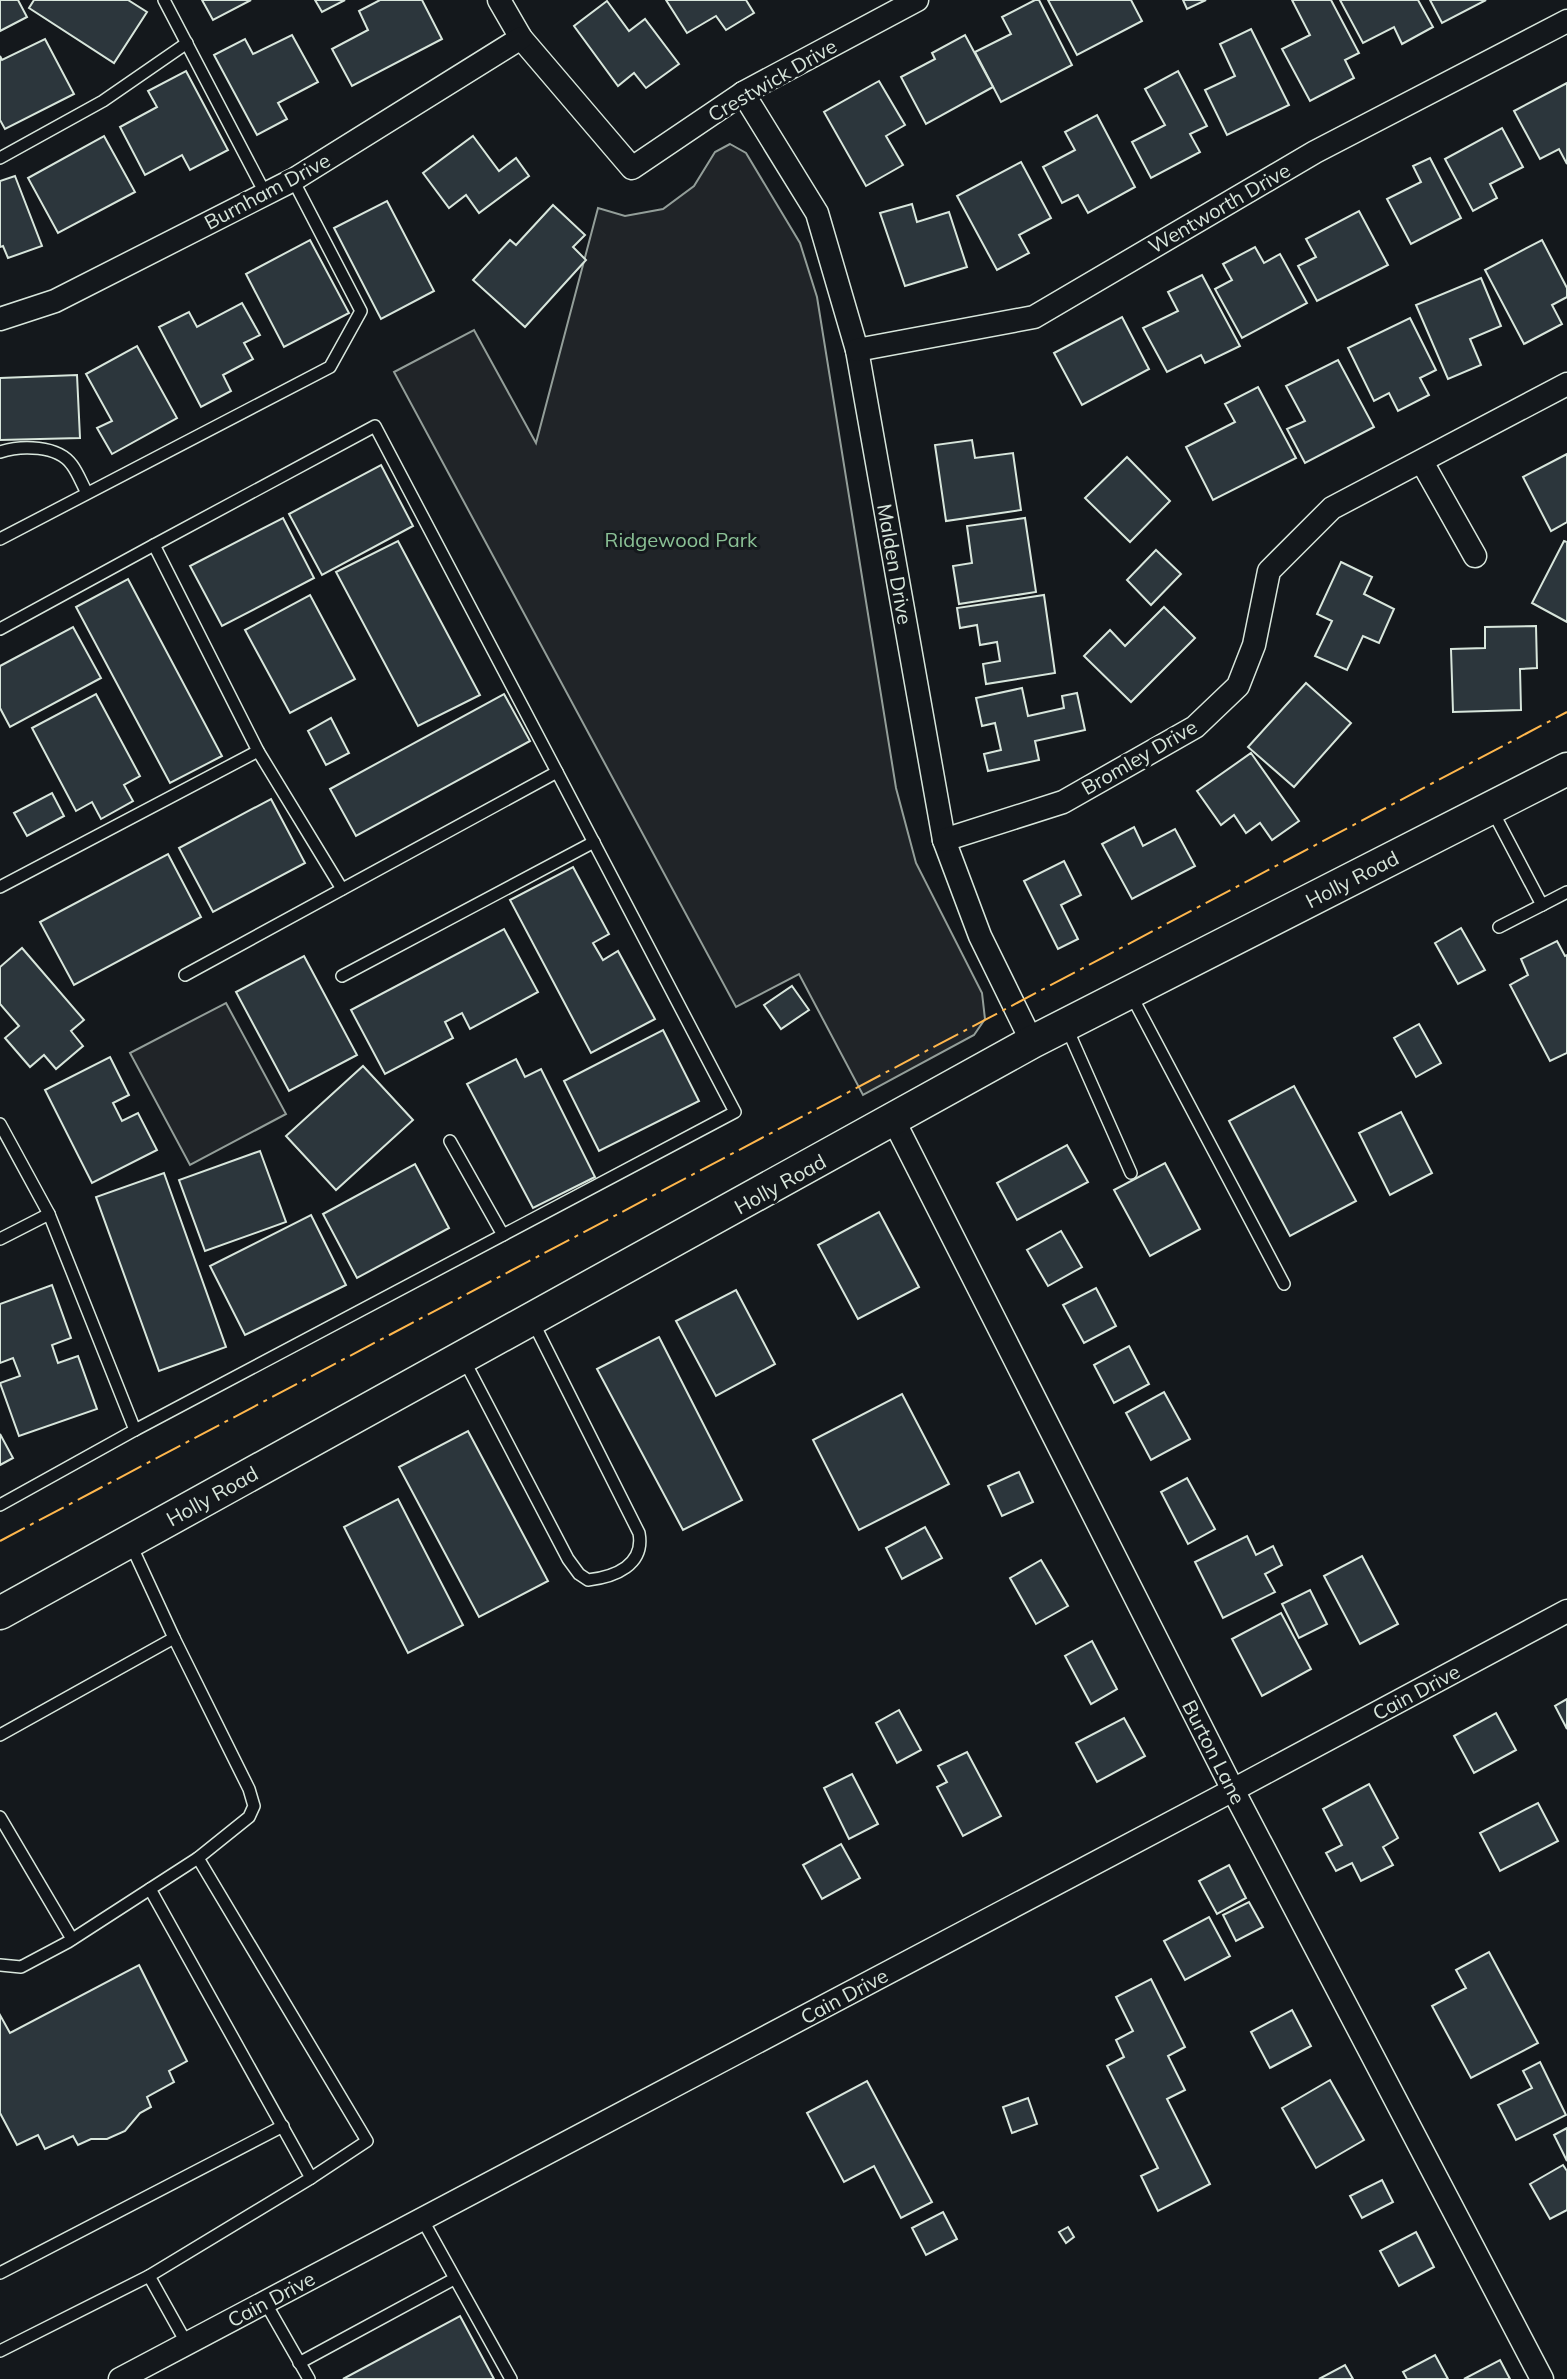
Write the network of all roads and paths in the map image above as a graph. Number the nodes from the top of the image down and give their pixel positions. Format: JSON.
{"nodes":[{"id":1,"x":164,"y":0,"type":"edge"},
{"id":2,"x":499,"y":0,"type":"edge"},
{"id":3,"x":917,"y":0,"type":"edge"},
{"id":4,"x":1567,"y":21,"type":"edge"},
{"id":5,"x":521,"y":38,"type":"junction"},
{"id":6,"x":187,"y":43,"type":"junction"},
{"id":7,"x":743,"y":93,"type":"junction"},
{"id":8,"x":0,"y":158,"type":"edge"},
{"id":9,"x":293,"y":180,"type":"junction"},
{"id":10,"x":265,"y":193,"type":"junction"},
{"id":11,"x":0,"y":319,"type":"edge"},
{"id":12,"x":857,"y":350,"type":"junction"},
{"id":13,"x":1567,"y":384,"type":"edge"},
{"id":14,"x":0,"y":452,"type":"edge"},
{"id":15,"x":1422,"y":462,"type":"junction"},
{"id":16,"x":87,"y":493,"type":"junction"},
{"id":17,"x":0,"y":539,"type":"edge"},
{"id":18,"x":154,"y":545,"type":"junction"},
{"id":19,"x":1475,"y":556,"type":"dead end"},
{"id":20,"x":0,"y":629,"type":"edge"},
{"id":21,"x":258,"y":751,"type":"junction"},
{"id":22,"x":557,"y":772,"type":"junction"},
{"id":23,"x":1563,"y":774,"type":"edge"},
{"id":24,"x":1490,"y":808,"type":"junction"},
{"id":25,"x":944,"y":840,"type":"junction"},
{"id":26,"x":594,"y":842,"type":"junction"},
{"id":27,"x":0,"y":887,"type":"edge"},
{"id":28,"x":342,"y":889,"type":"junction"},
{"id":29,"x":1567,"y":892,"type":"edge"},
{"id":30,"x":1542,"y":905,"type":"junction"},
{"id":31,"x":1499,"y":927,"type":"dead end"},
{"id":32,"x":185,"y":975,"type":"dead end"},
{"id":33,"x":342,"y":976,"type":"dead end"},
{"id":34,"x":1130,"y":993,"type":"junction"},
{"id":35,"x":1066,"y":1025,"type":"junction"},
{"id":36,"x":1032,"y":1042,"type":"junction"},
{"id":37,"x":894,"y":1121,"type":"junction"},
{"id":38,"x":0,"y":1124,"type":"edge"},
{"id":39,"x":450,"y":1141,"type":"dead end"},
{"id":40,"x":1131,"y":1173,"type":"dead end"},
{"id":41,"x":49,"y":1214,"type":"junction"},
{"id":42,"x":503,"y":1235,"type":"junction"},
{"id":43,"x":0,"y":1239,"type":"edge"},
{"id":44,"x":1284,"y":1284,"type":"dead end"},
{"id":45,"x":532,"y":1320,"type":"junction"},
{"id":46,"x":463,"y":1358,"type":"junction"},
{"id":47,"x":135,"y":1430,"type":"junction"},
{"id":48,"x":0,"y":1505,"type":"edge"},
{"id":49,"x":130,"y":1541,"type":"junction"},
{"id":50,"x":1567,"y":1611,"type":"edge"},
{"id":51,"x":0,"y":1613,"type":"edge"},
{"id":52,"x":174,"y":1638,"type":"junction"},
{"id":53,"x":0,"y":1735,"type":"edge"},
{"id":54,"x":1233,"y":1790,"type":"junction"},
{"id":55,"x":0,"y":1817,"type":"edge"},
{"id":56,"x":198,"y":1858,"type":"junction"},
{"id":57,"x":150,"y":1889,"type":"junction"},
{"id":58,"x":72,"y":1939,"type":"junction"},
{"id":59,"x":0,"y":1965,"type":"edge"},
{"id":60,"x":283,"y":2126,"type":"junction"},
{"id":61,"x":311,"y":2178,"type":"junction"},
{"id":62,"x":422,"y":2219,"type":"junction"},
{"id":63,"x":0,"y":2273,"type":"edge"},
{"id":64,"x":149,"y":2276,"type":"junction"},
{"id":65,"x":454,"y":2279,"type":"junction"},
{"id":66,"x":265,"y":2302,"type":"junction"},
{"id":67,"x":187,"y":2344,"type":"junction"},
{"id":68,"x":0,"y":2351,"type":"edge"},
{"id":69,"x":299,"y":2363,"type":"junction"},
{"id":70,"x":128,"y":2377,"type":"edge"},
{"id":71,"x":309,"y":2379,"type":"edge"},
{"id":72,"x":511,"y":2379,"type":"edge"},
{"id":73,"x":1542,"y":2379,"type":"edge"}],
"edges":[{"from":1,"to":6,"type":"lane"},
{"from":2,"to":5,"type":"street"},
{"from":3,"to":7,"type":"street","name":"Crestwick Drive"},
{"from":4,"to":12,"type":"street","name":"Wentworth Drive"},
{"from":5,"to":7,"type":"street","name":"Crestwick Drive"},
{"from":5,"to":9,"type":"street","name":"Burnham Drive"},
{"from":6,"to":8,"type":"lane"},
{"from":6,"to":10,"type":"lane"},
{"from":7,"to":12,"type":"street","name":"Malden Drive"},
{"from":9,"to":10,"type":"street","name":"Burnham Drive"},
{"from":9,"to":16,"type":"lane"},
{"from":10,"to":11,"type":"street","name":"Burnham Drive"},
{"from":12,"to":25,"type":"street","name":"Malden Drive"},
{"from":13,"to":15,"type":"street","name":"Bromley Drive"},
{"from":14,"to":16,"type":"lane"},
{"from":15,"to":19,"type":"street"},
{"from":15,"to":25,"type":"street","name":"Bromley Drive"},
{"from":16,"to":17,"type":"lane"},
{"from":18,"to":20,"type":"lane"},
{"from":18,"to":21,"type":"lane"},
{"from":18,"to":22,"type":"lane"},
{"from":21,"to":27,"type":"lane"},
{"from":21,"to":28,"type":"lane"},
{"from":22,"to":26,"type":"lane"},
{"from":22,"to":28,"type":"lane"},
{"from":23,"to":24,"type":"main road","name":"Holly Road"},
{"from":24,"to":30,"type":"lane"},
{"from":24,"to":34,"type":"main road","name":"Holly Road"},
{"from":25,"to":36,"type":"street","name":"Malden Drive"},
{"from":26,"to":33,"type":"lane"},
{"from":26,"to":42,"type":"lane"},
{"from":28,"to":32,"type":"lane"},
{"from":29,"to":30,"type":"lane"},
{"from":30,"to":31,"type":"lane"},
{"from":34,"to":35,"type":"main road","name":"Holly Road"},
{"from":34,"to":44,"type":"lane"},
{"from":35,"to":36,"type":"main road","name":"Holly Road"},
{"from":35,"to":40,"type":"lane"},
{"from":36,"to":37,"type":"main road","name":"Holly Road"},
{"from":37,"to":45,"type":"main road","name":"Holly Road"},
{"from":37,"to":54,"type":"street","name":"Burton Lane"},
{"from":38,"to":41,"type":"lane"},
{"from":39,"to":42,"type":"lane"},
{"from":41,"to":43,"type":"lane"},
{"from":41,"to":47,"type":"lane"},
{"from":42,"to":47,"type":"lane"},
{"from":45,"to":46,"type":"main road","name":"Holly Road"},
{"from":45,"to":46,"type":"lane"},
{"from":46,"to":49,"type":"main road","name":"Holly Road"},
{"from":47,"to":48,"type":"lane"},
{"from":49,"to":51,"type":"main road","name":"Holly Road"},
{"from":49,"to":52,"type":"lane"},
{"from":50,"to":54,"type":"street","name":"Cain Drive"},
{"from":52,"to":53,"type":"lane"},
{"from":52,"to":56,"type":"lane"},
{"from":54,"to":62,"type":"street","name":"Cain Drive"},
{"from":54,"to":73,"type":"street","name":"Burton Lane"},
{"from":55,"to":58,"type":"lane"},
{"from":56,"to":57,"type":"lane"},
{"from":56,"to":61,"type":"lane"},
{"from":57,"to":58,"type":"lane"},
{"from":57,"to":60,"type":"lane"},
{"from":58,"to":59,"type":"lane"},
{"from":60,"to":61,"type":"lane"},
{"from":60,"to":63,"type":"lane"},
{"from":61,"to":64,"type":"lane"},
{"from":62,"to":65,"type":"lane"},
{"from":62,"to":66,"type":"street","name":"Cain Drive"},
{"from":64,"to":67,"type":"lane"},
{"from":64,"to":68,"type":"lane"},
{"from":65,"to":69,"type":"lane"},
{"from":65,"to":72,"type":"lane"},
{"from":66,"to":67,"type":"street","name":"Cain Drive"},
{"from":66,"to":69,"type":"lane"},
{"from":67,"to":70,"type":"street","name":"Cain Drive"},
{"from":69,"to":71,"type":"lane"}]}
